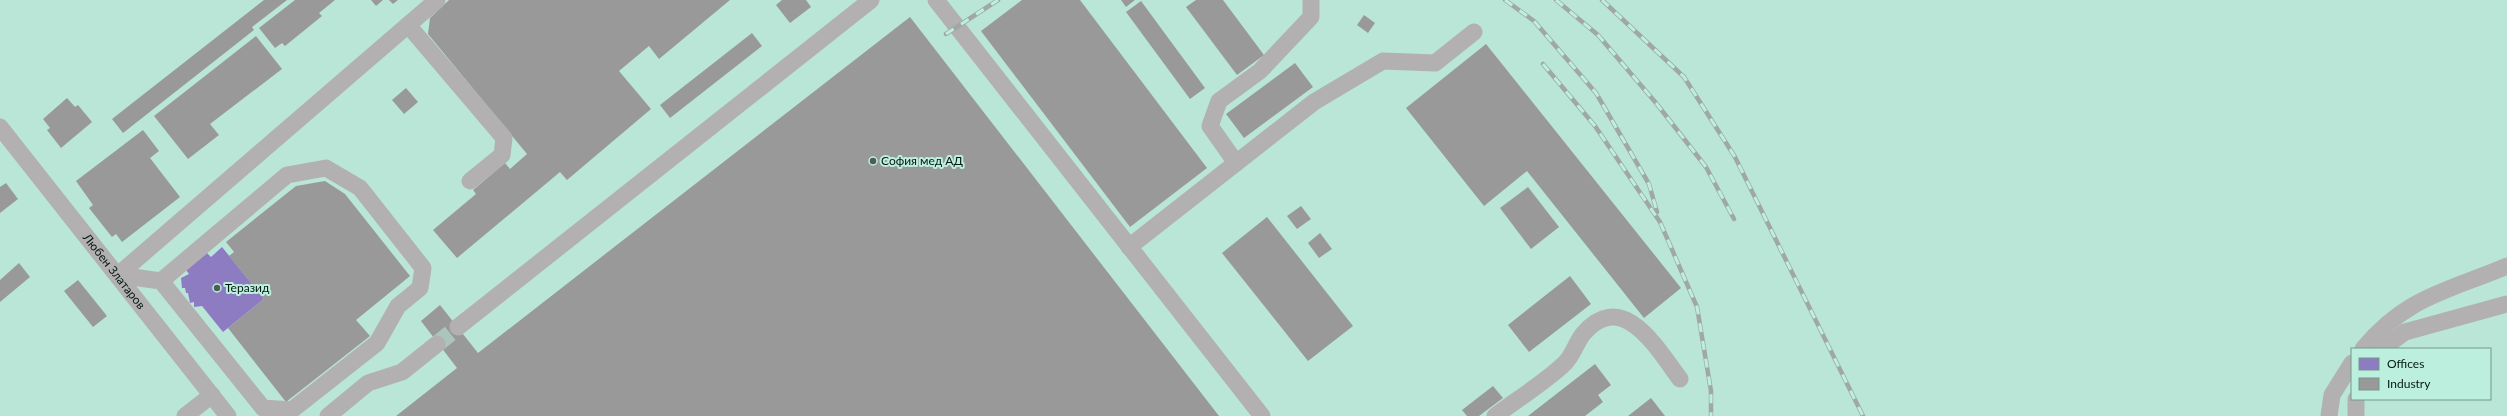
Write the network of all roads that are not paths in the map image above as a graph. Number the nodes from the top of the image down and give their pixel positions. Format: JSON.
{"nodes":[{"id":1,"x":437,"y":0,"type":"edge"},
{"id":2,"x":871,"y":0,"type":"edge"},
{"id":3,"x":936,"y":0,"type":"edge"},
{"id":4,"x":1311,"y":0,"type":"edge"},
{"id":5,"x":408,"y":25,"type":"junction"},
{"id":6,"x":1474,"y":32,"type":"dead end"},
{"id":7,"x":0,"y":127,"type":"edge"},
{"id":8,"x":1236,"y":163,"type":"junction"},
{"id":9,"x":470,"y":181,"type":"dead end"},
{"id":10,"x":1129,"y":247,"type":"junction"},
{"id":11,"x":2507,"y":266,"type":"edge"},
{"id":12,"x":118,"y":275,"type":"junction"},
{"id":13,"x":161,"y":281,"type":"junction"},
{"id":14,"x":2507,"y":304,"type":"edge"},
{"id":15,"x":458,"y":327,"type":"tunnel mouth"},
{"id":16,"x":437,"y":344,"type":"tunnel mouth"},
{"id":17,"x":2365,"y":348,"type":"edge"},
{"id":18,"x":2383,"y":348,"type":"edge"},
{"id":19,"x":2351,"y":365,"type":"edge"},
{"id":20,"x":1680,"y":379,"type":"dead end"},
{"id":21,"x":212,"y":395,"type":"junction"},
{"id":22,"x":2356,"y":400,"type":"edge"},
{"id":23,"x":185,"y":416,"type":"edge"},
{"id":24,"x":228,"y":416,"type":"edge"},
{"id":25,"x":328,"y":416,"type":"edge"},
{"id":26,"x":1262,"y":416,"type":"edge"},
{"id":27,"x":1495,"y":416,"type":"edge"},
{"id":28,"x":2329,"y":416,"type":"edge"},
{"id":29,"x":2356,"y":416,"type":"edge"}],
"edges":[{"from":1,"to":5,"type":"street"},
{"from":2,"to":15,"type":"street"},
{"from":3,"to":10,"type":"street"},
{"from":4,"to":8,"type":"street"},
{"from":5,"to":9,"type":"street"},
{"from":5,"to":12,"type":"street"},
{"from":6,"to":8,"type":"street"},
{"from":7,"to":12,"type":"street","name":"Любен Златаров"},
{"from":8,"to":10,"type":"street"},
{"from":10,"to":26,"type":"street"},
{"from":11,"to":17,"type":"street"},
{"from":12,"to":13,"type":"street"},
{"from":12,"to":21,"type":"street","name":"Любен Златаров"},
{"from":13,"to":13,"type":"street"},
{"from":14,"to":18,"type":"street"},
{"from":16,"to":25,"type":"street"},
{"from":19,"to":28,"type":"street"},
{"from":20,"to":27,"type":"street"},
{"from":21,"to":23,"type":"street"},
{"from":21,"to":24,"type":"street","name":"Любен Златаров"},
{"from":22,"to":29,"type":"street"}]}
